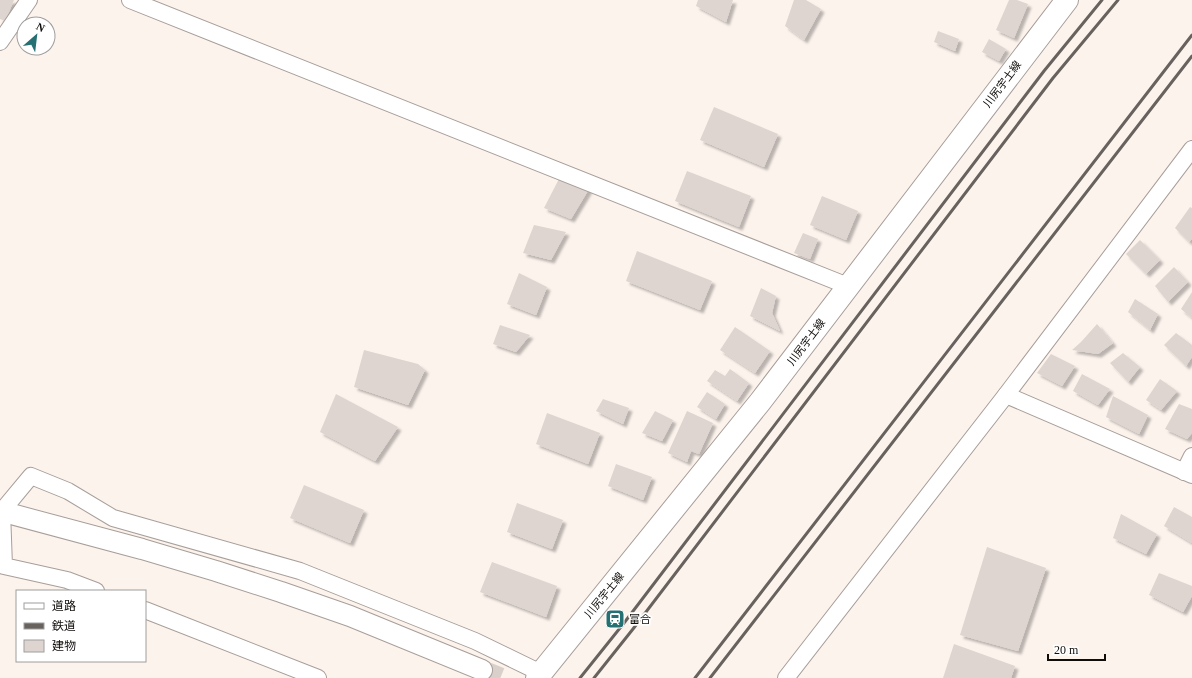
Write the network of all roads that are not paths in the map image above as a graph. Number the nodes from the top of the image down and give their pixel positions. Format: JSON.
{"nodes":[{"id":1,"x":29,"y":0,"type":"edge"},
{"id":2,"x":130,"y":0,"type":"edge"},
{"id":3,"x":1067,"y":0,"type":"edge"},
{"id":4,"x":0,"y":42,"type":"edge"},
{"id":5,"x":1192,"y":149,"type":"edge"},
{"id":6,"x":848,"y":286,"type":"junction"},
{"id":7,"x":1006,"y":395,"type":"junction"},
{"id":8,"x":1192,"y":456,"type":"edge"},
{"id":9,"x":1188,"y":473,"type":"edge"},
{"id":10,"x":1,"y":511,"type":"edge"},
{"id":11,"x":93,"y":590,"type":"edge"},
{"id":12,"x":146,"y":610,"type":"edge"},
{"id":13,"x":482,"y":670,"type":"tunnel mouth"},
{"id":14,"x":539,"y":676,"type":"edge"},
{"id":15,"x":318,"y":678,"type":"edge"},
{"id":16,"x":786,"y":678,"type":"edge"}],
"edges":[{"from":1,"to":4,"type":"street"},
{"from":2,"to":6,"type":"street"},
{"from":3,"to":6,"type":"main road","name":"川尻宇土線"},
{"from":5,"to":7,"type":"street"},
{"from":6,"to":14,"type":"main road","name":"川尻宇土線"},
{"from":7,"to":9,"type":"street"},
{"from":7,"to":16,"type":"street"},
{"from":8,"to":9,"type":"street"},
{"from":10,"to":11,"type":"street"},
{"from":10,"to":13,"type":"street"},
{"from":10,"to":14,"type":"street"},
{"from":12,"to":15,"type":"street"}]}
